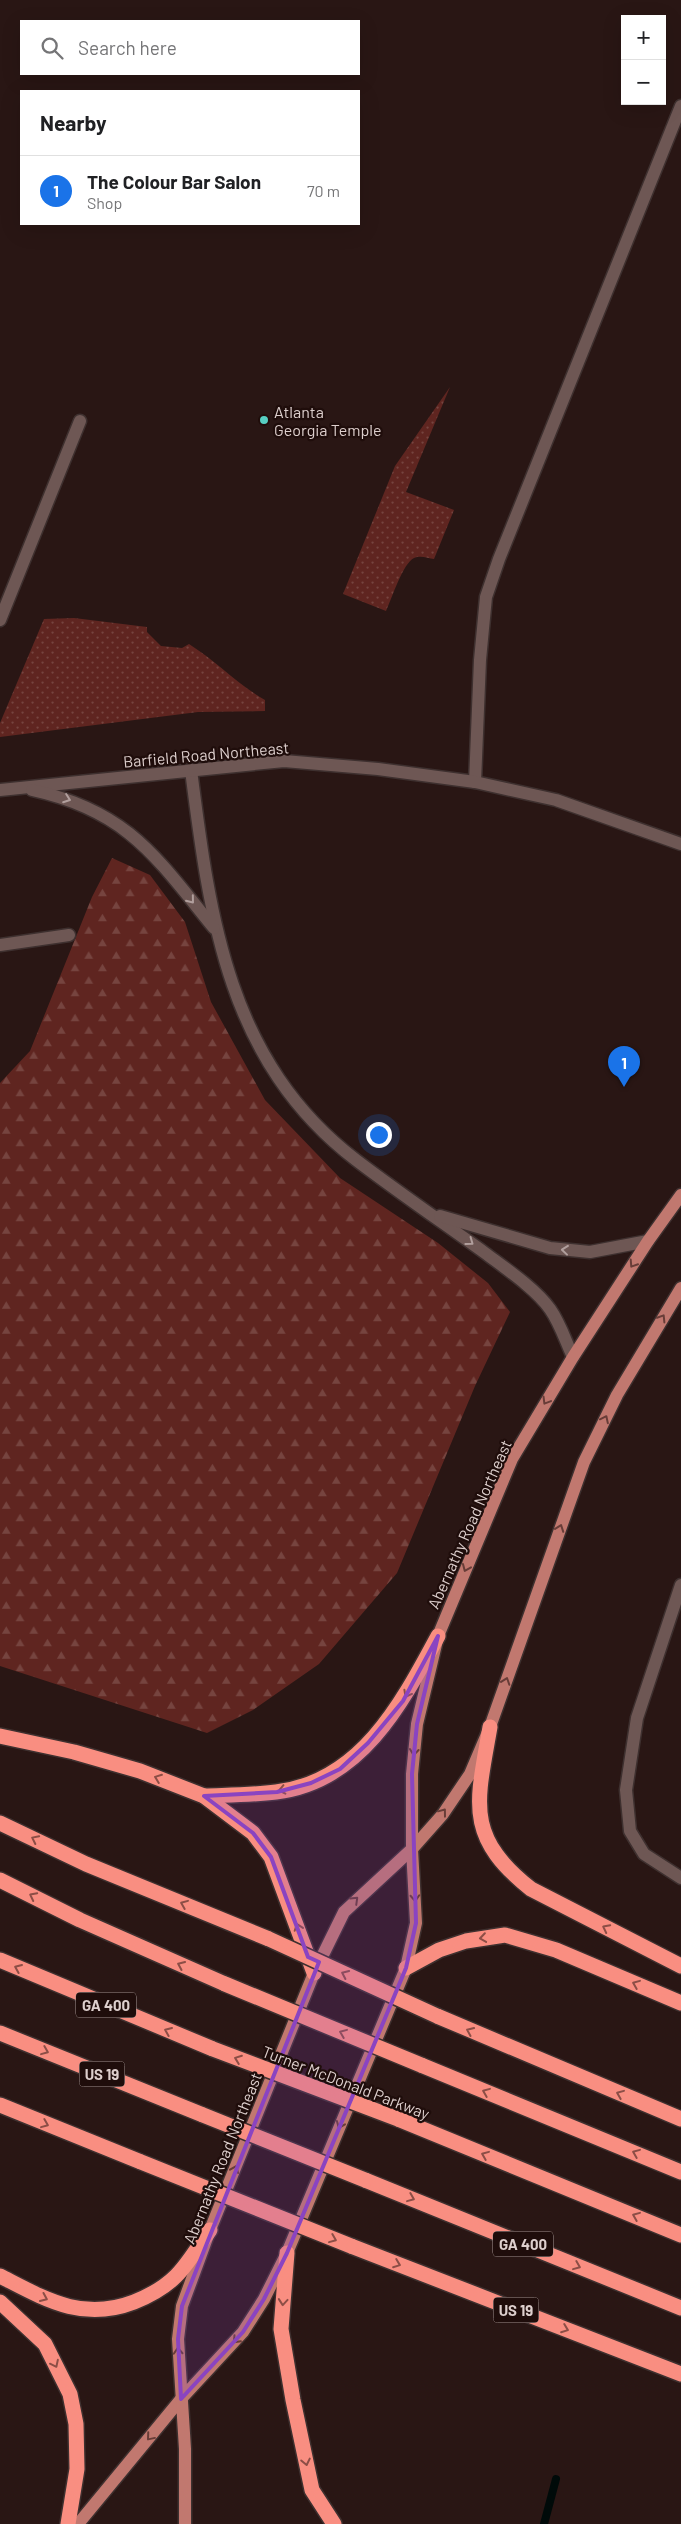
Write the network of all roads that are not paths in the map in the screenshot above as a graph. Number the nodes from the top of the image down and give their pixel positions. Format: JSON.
{"nodes":[{"id":1,"x":681,"y":106,"type":"edge"},
{"id":2,"x":80,"y":420,"type":"dead end"},
{"id":3,"x":0,"y":620,"type":"edge"},
{"id":4,"x":190,"y":770,"type":"junction"},
{"id":5,"x":475,"y":782,"type":"junction"},
{"id":6,"x":20,"y":788,"type":"junction"},
{"id":7,"x":0,"y":790,"type":"edge"},
{"id":8,"x":681,"y":844,"type":"edge"},
{"id":9,"x":216,"y":931,"type":"junction"},
{"id":10,"x":69,"y":935,"type":"dead end"},
{"id":11,"x":0,"y":945,"type":"edge"},
{"id":12,"x":681,"y":1195,"type":"edge"},
{"id":13,"x":430,"y":1213,"type":"junction"},
{"id":14,"x":648,"y":1241,"type":"junction"},
{"id":15,"x":681,"y":1288,"type":"edge"},
{"id":16,"x":573,"y":1357,"type":"junction"},
{"id":17,"x":681,"y":1585,"type":"edge"},
{"id":18,"x":438,"y":1636,"type":"junction"},
{"id":19,"x":490,"y":1727,"type":"junction"},
{"id":20,"x":0,"y":1736,"type":"edge"},
{"id":21,"x":204,"y":1796,"type":"junction"},
{"id":22,"x":0,"y":1822,"type":"edge"},
{"id":23,"x":412,"y":1849,"type":"junction"},
{"id":24,"x":681,"y":1878,"type":"edge"},
{"id":25,"x":0,"y":1880,"type":"edge"},
{"id":26,"x":0,"y":1960,"type":"edge"},
{"id":27,"x":681,"y":1966,"type":"edge"},
{"id":28,"x":406,"y":1968,"type":"junction"},
{"id":29,"x":314,"y":1973,"type":"junction"},
{"id":30,"x":681,"y":2003,"type":"edge"},
{"id":31,"x":0,"y":2033,"type":"edge"},
{"id":32,"x":0,"y":2105,"type":"edge"},
{"id":33,"x":203,"y":2115,"type":"joint"},
{"id":34,"x":681,"y":2119,"type":"edge"},
{"id":35,"x":681,"y":2172,"type":"edge"},
{"id":36,"x":210,"y":2230,"type":"junction"},
{"id":37,"x":681,"y":2235,"type":"edge"},
{"id":38,"x":287,"y":2253,"type":"junction"},
{"id":39,"x":0,"y":2276,"type":"edge"},
{"id":40,"x":0,"y":2302,"type":"edge"},
{"id":41,"x":681,"y":2308,"type":"edge"},
{"id":42,"x":681,"y":2374,"type":"edge"},
{"id":43,"x":181,"y":2399,"type":"junction"},
{"id":44,"x":68,"y":2524,"type":"edge"},
{"id":45,"x":78,"y":2524,"type":"edge"},
{"id":46,"x":185,"y":2524,"type":"edge"},
{"id":47,"x":334,"y":2524,"type":"edge"}],
"edges":[{"from":1,"to":5,"type":"street"},
{"from":2,"to":3,"type":"street"},
{"from":4,"to":5,"type":"street","name":"Barfield Road Northeast"},
{"from":4,"to":6,"type":"street","name":"Barfield Road Northeast"},
{"from":4,"to":9,"type":"street"},
{"from":5,"to":8,"type":"street","name":"Barfield Road Northeast"},
{"from":6,"to":7,"type":"street","name":"Barfield Road Northeast"},
{"from":6,"to":9,"type":"street","one_way":true},
{"from":9,"to":13,"type":"street"},
{"from":10,"to":11,"type":"street"},
{"from":12,"to":14,"type":"main road","name":"Abernathy Road Northeast"},
{"from":14,"to":13,"type":"street","one_way":true},
{"from":13,"to":16,"type":"street","one_way":true},
{"from":14,"to":16,"type":"main road","name":"Abernathy Road Northeast","one_way":true},
{"from":19,"to":15,"type":"main road","name":"Abernathy Road Northeast","one_way":true},
{"from":16,"to":18,"type":"main road","name":"Abernathy Road Northeast","one_way":true},
{"from":17,"to":24,"type":"street"},
{"from":18,"to":21,"type":"highway","one_way":true},
{"from":18,"to":23,"type":"main road","name":"Abernathy Road Northeast","one_way":true},
{"from":23,"to":19,"type":"main road","name":"Abernathy Road Northeast","one_way":true},
{"from":27,"to":19,"type":"highway","one_way":true},
{"from":21,"to":20,"type":"highway","one_way":true},
{"from":29,"to":21,"type":"highway","one_way":true},
{"from":34,"to":22,"type":"highway","one_way":true,"bridge":true},
{"from":23,"to":28,"type":"main road","name":"Abernathy Road Northeast","one_way":true},
{"from":29,"to":23,"type":"main road","name":"Abernathy Road Northeast","one_way":true},
{"from":35,"to":25,"type":"highway","one_way":true,"bridge":true},
{"from":37,"to":26,"type":"highway","name":"Turner McDonald Parkway","number":"GA 400","one_way":true,"bridge":true},
{"from":30,"to":28,"type":"highway","one_way":true},
{"from":28,"to":38,"type":"main road","name":"Abernathy Road Northeast","one_way":true},
{"from":36,"to":29,"type":"main road","name":"Abernathy Road Northeast","one_way":true},
{"from":31,"to":33,"type":"highway","number":"US 19","one_way":true},
{"from":32,"to":42,"type":"highway","number":"US 19","one_way":true,"bridge":true},
{"from":33,"to":41,"type":"highway","number":"GA 400","one_way":true,"bridge":true},
{"from":39,"to":36,"type":"highway","one_way":true},
{"from":43,"to":36,"type":"main road","name":"Abernathy Road Northeast","one_way":true},
{"from":38,"to":43,"type":"main road","name":"Abernathy Road Northeast","one_way":true},
{"from":38,"to":47,"type":"highway","one_way":true},
{"from":40,"to":44,"type":"highway","one_way":true},
{"from":43,"to":45,"type":"main road","name":"Abernathy Road Northeast","one_way":true},
{"from":43,"to":46,"type":"main road","name":"Abernathy Road Northeast"}]}
